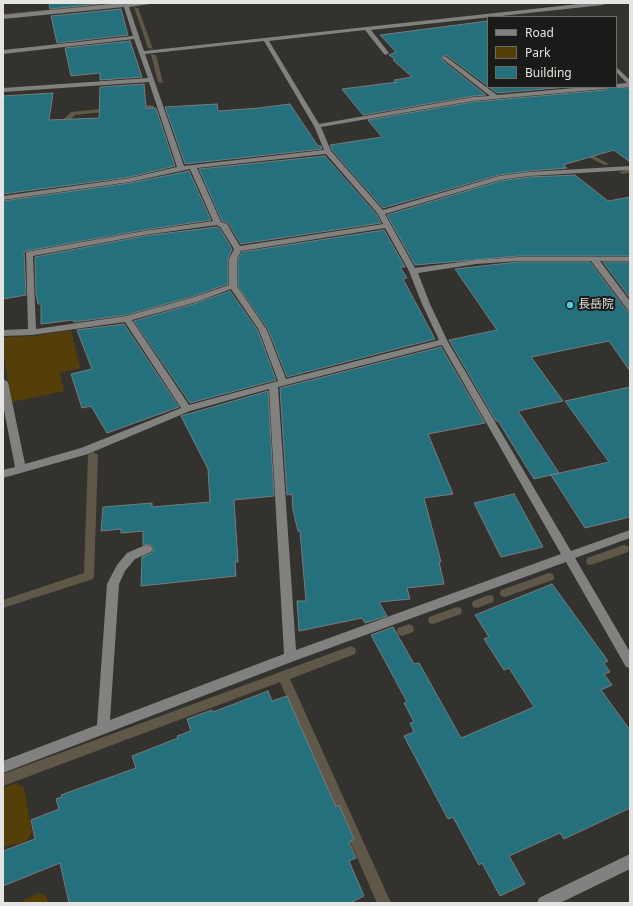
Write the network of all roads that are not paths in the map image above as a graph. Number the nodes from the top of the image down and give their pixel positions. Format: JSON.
{"nodes":[{"id":1,"x":154,"y":3,"type":"edge"},
{"id":2,"x":548,"y":3,"type":"edge"},
{"id":3,"x":603,"y":3,"type":"edge"},
{"id":4,"x":126,"y":4,"type":"edge"},
{"id":5,"x":557,"y":10,"type":"junction"},
{"id":6,"x":497,"y":16,"type":"edge"},
{"id":7,"x":3,"y":17,"type":"edge"},
{"id":8,"x":487,"y":17,"type":"edge"},
{"id":9,"x":367,"y":29,"type":"junction"},
{"id":10,"x":137,"y":37,"type":"junction"},
{"id":11,"x":266,"y":40,"type":"junction"},
{"id":12,"x":3,"y":52,"type":"edge"},
{"id":13,"x":142,"y":53,"type":"junction"},
{"id":14,"x":386,"y":53,"type":"dead end"},
{"id":15,"x":445,"y":58,"type":"dead end"},
{"id":16,"x":617,"y":70,"type":"edge"},
{"id":17,"x":151,"y":80,"type":"junction"},
{"id":18,"x":630,"y":84,"type":"edge"},
{"id":19,"x":617,"y":86,"type":"edge"},
{"id":20,"x":594,"y":88,"type":"edge"},
{"id":21,"x":3,"y":90,"type":"edge"},
{"id":22,"x":496,"y":97,"type":"junction"},
{"id":23,"x":317,"y":126,"type":"junction"},
{"id":24,"x":328,"y":152,"type":"junction"},
{"id":25,"x":193,"y":167,"type":"junction"},
{"id":26,"x":181,"y":168,"type":"junction"},
{"id":27,"x":630,"y":168,"type":"edge"},
{"id":28,"x":3,"y":198,"type":"edge"},
{"id":29,"x":381,"y":213,"type":"junction"},
{"id":30,"x":218,"y":222,"type":"junction"},
{"id":31,"x":388,"y":225,"type":"junction"},
{"id":32,"x":238,"y":249,"type":"junction"},
{"id":33,"x":593,"y":258,"type":"junction"},
{"id":34,"x":630,"y":259,"type":"edge"},
{"id":35,"x":413,"y":271,"type":"junction"},
{"id":36,"x":233,"y":286,"type":"junction"},
{"id":37,"x":630,"y":307,"type":"edge"},
{"id":38,"x":127,"y":319,"type":"junction"},
{"id":39,"x":3,"y":332,"type":"edge"},
{"id":40,"x":32,"y":332,"type":"junction"},
{"id":41,"x":444,"y":342,"type":"junction"},
{"id":42,"x":3,"y":382,"type":"edge"},
{"id":43,"x":278,"y":383,"type":"junction"},
{"id":44,"x":187,"y":409,"type":"junction"},
{"id":45,"x":21,"y":469,"type":"junction"},
{"id":46,"x":3,"y":474,"type":"edge"},
{"id":47,"x":630,"y":534,"type":"edge"},
{"id":48,"x":148,"y":549,"type":"dead end"},
{"id":49,"x":568,"y":558,"type":"junction"},
{"id":50,"x":290,"y":657,"type":"junction"},
{"id":51,"x":630,"y":664,"type":"edge"},
{"id":52,"x":103,"y":729,"type":"junction"},
{"id":53,"x":3,"y":767,"type":"edge"},
{"id":54,"x":630,"y":861,"type":"edge"},
{"id":55,"x":544,"y":903,"type":"edge"}],
"edges":[{"from":1,"to":4,"type":"street"},
{"from":2,"to":5,"type":"street"},
{"from":3,"to":5,"type":"street"},
{"from":4,"to":7,"type":"street"},
{"from":4,"to":10,"type":"street"},
{"from":5,"to":6,"type":"street"},
{"from":8,"to":9,"type":"street"},
{"from":9,"to":11,"type":"street"},
{"from":9,"to":14,"type":"street"},
{"from":10,"to":12,"type":"street"},
{"from":10,"to":13,"type":"street"},
{"from":11,"to":13,"type":"street"},
{"from":11,"to":23,"type":"street"},
{"from":13,"to":17,"type":"street"},
{"from":15,"to":22,"type":"street"},
{"from":16,"to":18,"type":"street"},
{"from":17,"to":21,"type":"street"},
{"from":17,"to":26,"type":"street"},
{"from":18,"to":19,"type":"street"},
{"from":20,"to":22,"type":"street"},
{"from":22,"to":23,"type":"street"},
{"from":23,"to":24,"type":"street"},
{"from":24,"to":25,"type":"street"},
{"from":24,"to":29,"type":"street"},
{"from":25,"to":26,"type":"street"},
{"from":25,"to":30,"type":"street"},
{"from":26,"to":28,"type":"street"},
{"from":27,"to":29,"type":"street"},
{"from":29,"to":31,"type":"street"},
{"from":30,"to":32,"type":"street"},
{"from":30,"to":40,"type":"street"},
{"from":31,"to":32,"type":"street"},
{"from":31,"to":35,"type":"street"},
{"from":32,"to":36,"type":"street"},
{"from":33,"to":34,"type":"street"},
{"from":33,"to":35,"type":"street"},
{"from":33,"to":37,"type":"street"},
{"from":35,"to":41,"type":"street"},
{"from":36,"to":38,"type":"street"},
{"from":36,"to":43,"type":"street"},
{"from":38,"to":40,"type":"street"},
{"from":38,"to":44,"type":"street"},
{"from":39,"to":40,"type":"street"},
{"from":41,"to":43,"type":"street"},
{"from":41,"to":49,"type":"street"},
{"from":42,"to":45,"type":"street"},
{"from":43,"to":44,"type":"street"},
{"from":43,"to":50,"type":"street"},
{"from":44,"to":45,"type":"street"},
{"from":45,"to":46,"type":"street"},
{"from":47,"to":49,"type":"street"},
{"from":48,"to":52,"type":"street"},
{"from":49,"to":50,"type":"street"},
{"from":49,"to":51,"type":"street"},
{"from":50,"to":52,"type":"street"},
{"from":52,"to":53,"type":"street"},
{"from":54,"to":55,"type":"street"}]}
